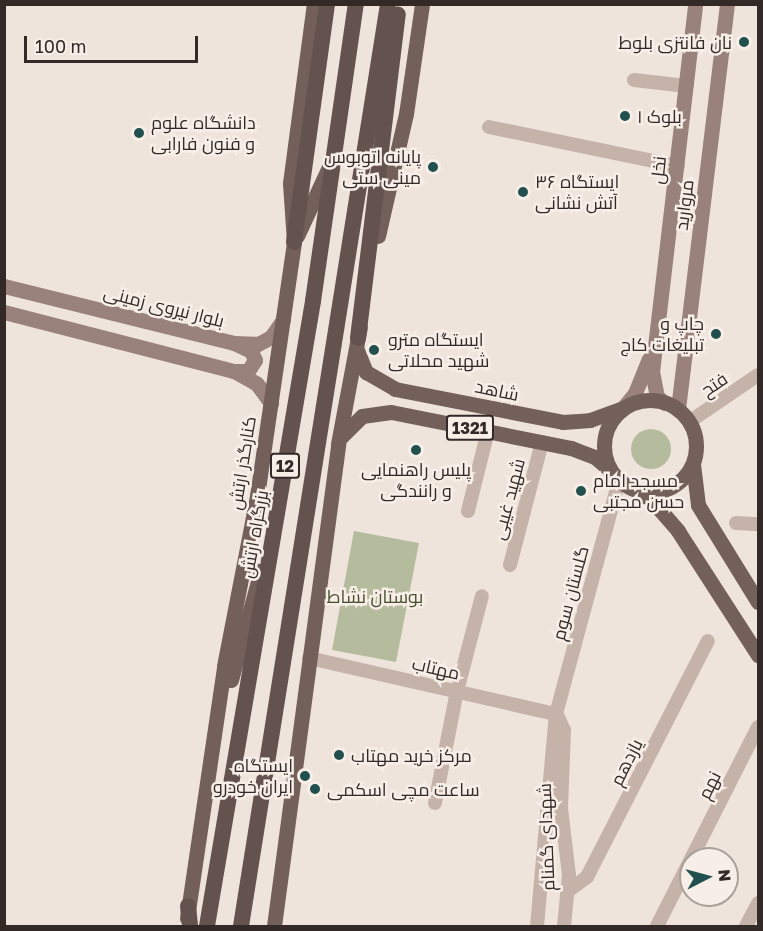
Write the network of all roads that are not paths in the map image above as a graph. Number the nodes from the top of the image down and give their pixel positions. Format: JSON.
{"nodes":[{"id":1,"x":314,"y":4,"type":"edge"},
{"id":2,"x":327,"y":4,"type":"edge"},
{"id":3,"x":356,"y":4,"type":"edge"},
{"id":4,"x":388,"y":4,"type":"edge"},
{"id":5,"x":399,"y":4,"type":"edge"},
{"id":6,"x":422,"y":4,"type":"edge"},
{"id":7,"x":695,"y":4,"type":"edge"},
{"id":8,"x":727,"y":4,"type":"edge"},
{"id":9,"x":634,"y":80,"type":"dead end"},
{"id":10,"x":687,"y":86,"type":"junction"},
{"id":11,"x":489,"y":127,"type":"dead end"},
{"id":12,"x":334,"y":154,"type":"junction"},
{"id":13,"x":678,"y":166,"type":"junction"},
{"id":14,"x":294,"y":242,"type":"junction"},
{"id":15,"x":4,"y":286,"type":"edge"},
{"id":16,"x":28,"y":292,"type":"junction"},
{"id":17,"x":4,"y":312,"type":"edge"},
{"id":18,"x":22,"y":316,"type":"junction"},
{"id":19,"x":283,"y":320,"type":"junction"},
{"id":20,"x":358,"y":338,"type":"junction"},
{"id":21,"x":656,"y":339,"type":"junction"},
{"id":22,"x":234,"y":343,"type":"junction"},
{"id":23,"x":234,"y":371,"type":"junction"},
{"id":24,"x":759,"y":375,"type":"edge"},
{"id":25,"x":395,"y":389,"type":"junction"},
{"id":26,"x":271,"y":403,"type":"junction"},
{"id":27,"x":671,"y":406,"type":"junction"},
{"id":28,"x":624,"y":408,"type":"junction"},
{"id":29,"x":391,"y":412,"type":"junction"},
{"id":30,"x":689,"y":422,"type":"junction"},
{"id":31,"x":488,"y":431,"type":"junction"},
{"id":32,"x":542,"y":442,"type":"junction"},
{"id":33,"x":338,"y":444,"type":"junction"},
{"id":34,"x":693,"y":464,"type":"junction"},
{"id":35,"x":615,"y":476,"type":"junction"},
{"id":36,"x":637,"y":491,"type":"junction"},
{"id":37,"x":468,"y":511,"type":"dead end"},
{"id":38,"x":276,"y":518,"type":"junction"},
{"id":39,"x":736,"y":523,"type":"dead end"},
{"id":40,"x":759,"y":524,"type":"edge"},
{"id":41,"x":510,"y":565,"type":"dead end"},
{"id":42,"x":482,"y":596,"type":"dead end"},
{"id":43,"x":759,"y":602,"type":"edge"},
{"id":44,"x":708,"y":641,"type":"dead end"},
{"id":45,"x":759,"y":656,"type":"edge"},
{"id":46,"x":309,"y":658,"type":"junction"},
{"id":47,"x":457,"y":691,"type":"junction"},
{"id":48,"x":556,"y":714,"type":"junction"},
{"id":49,"x":759,"y":726,"type":"edge"},
{"id":50,"x":212,"y":759,"type":"junction"},
{"id":51,"x":435,"y":803,"type":"dead end"},
{"id":52,"x":567,"y":892,"type":"junction"},
{"id":53,"x":759,"y":903,"type":"edge"},
{"id":54,"x":188,"y":906,"type":"junction"},
{"id":55,"x":185,"y":927,"type":"edge"},
{"id":56,"x":190,"y":927,"type":"edge"},
{"id":57,"x":207,"y":927,"type":"edge"},
{"id":58,"x":242,"y":927,"type":"edge"},
{"id":59,"x":274,"y":927,"type":"edge"},
{"id":60,"x":537,"y":927,"type":"edge"},
{"id":61,"x":564,"y":927,"type":"edge"},
{"id":62,"x":657,"y":927,"type":"edge"},
{"id":63,"x":747,"y":927,"type":"edge"}],
"edges":[{"from":1,"to":14,"type":"main road","name":"کنارگذر ارتش"},
{"from":2,"to":14,"type":"highway"},
{"from":3,"to":12,"type":"highway","name":"بزرگراه ارتش","number":"12"},
{"from":4,"to":58,"type":"highway","number":"12"},
{"from":5,"to":20,"type":"highway"},
{"from":6,"to":20,"type":"main road"},
{"from":7,"to":10,"type":"main road","name":"نخل"},
{"from":8,"to":27,"type":"main road","name":"مروارید"},
{"from":9,"to":10,"type":"street"},
{"from":10,"to":13,"type":"main road","name":"نخل"},
{"from":11,"to":13,"type":"street"},
{"from":12,"to":14,"type":"main road"},
{"from":12,"to":38,"type":"highway","name":"بزرگراه ارتش","number":"12"},
{"from":13,"to":21,"type":"main road","name":"نخل"},
{"from":14,"to":19,"type":"main road","name":"کنارگذر ارتش"},
{"from":15,"to":16,"type":"main road","name":"بلوار نیروی زمینی"},
{"from":16,"to":18,"type":"main road"},
{"from":16,"to":22,"type":"main road","name":"بلوار نیروی زمینی"},
{"from":17,"to":18,"type":"main road"},
{"from":18,"to":23,"type":"main road"},
{"from":19,"to":22,"type":"main road","name":"بلوار نیروی زمینی"},
{"from":19,"to":26,"type":"main road","name":"کنارگذر ارتش"},
{"from":20,"to":25,"type":"main road","name":"شاهد","number":"1321"},
{"from":20,"to":33,"type":"main road"},
{"from":21,"to":27,"type":"main road"},
{"from":21,"to":28,"type":"main road"},
{"from":22,"to":23,"type":"main road"},
{"from":23,"to":26,"type":"main road"},
{"from":24,"to":30,"type":"street","name":"فتح"},
{"from":25,"to":28,"type":"main road","name":"شاهد","number":"1321"},
{"from":25,"to":29,"type":"main road"},
{"from":26,"to":50,"type":"main road","name":"کنارگذر ارتش"},
{"from":27,"to":28,"type":"main road"},
{"from":27,"to":30,"type":"main road"},
{"from":28,"to":35,"type":"main road"},
{"from":29,"to":31,"type":"main road","number":"1321"},
{"from":29,"to":33,"type":"main road","number":"1321"},
{"from":30,"to":34,"type":"main road"},
{"from":31,"to":32,"type":"main road","number":"1321"},
{"from":31,"to":37,"type":"street"},
{"from":32,"to":35,"type":"main road","number":"1321"},
{"from":32,"to":41,"type":"street","name":"شهید غیبی"},
{"from":33,"to":46,"type":"main road"},
{"from":34,"to":36,"type":"main road"},
{"from":34,"to":43,"type":"main road"},
{"from":35,"to":36,"type":"main road"},
{"from":35,"to":48,"type":"street","name":"گلستان سوم"},
{"from":36,"to":45,"type":"main road"},
{"from":38,"to":50,"type":"main road"},
{"from":38,"to":57,"type":"highway","name":"بزرگراه ارتش","number":"12"},
{"from":39,"to":40,"type":"street"},
{"from":42,"to":47,"type":"street"},
{"from":44,"to":52,"type":"street","name":"یازدهم"},
{"from":46,"to":47,"type":"street","name":"مهتاب"},
{"from":46,"to":59,"type":"main road"},
{"from":47,"to":48,"type":"street","name":"مهتاب"},
{"from":47,"to":51,"type":"street"},
{"from":48,"to":52,"type":"street","name":"شهدای گمنام"},
{"from":48,"to":60,"type":"street","name":"گلستان سوم"},
{"from":49,"to":62,"type":"street","name":"نهم"},
{"from":50,"to":54,"type":"main road","name":"کنارگذر ارتش"},
{"from":52,"to":61,"type":"street","name":"شهدای گمنام"},
{"from":53,"to":63,"type":"street"},
{"from":54,"to":55,"type":"main road","name":"کنارگذر ارتش"},
{"from":54,"to":56,"type":"highway"}]}
